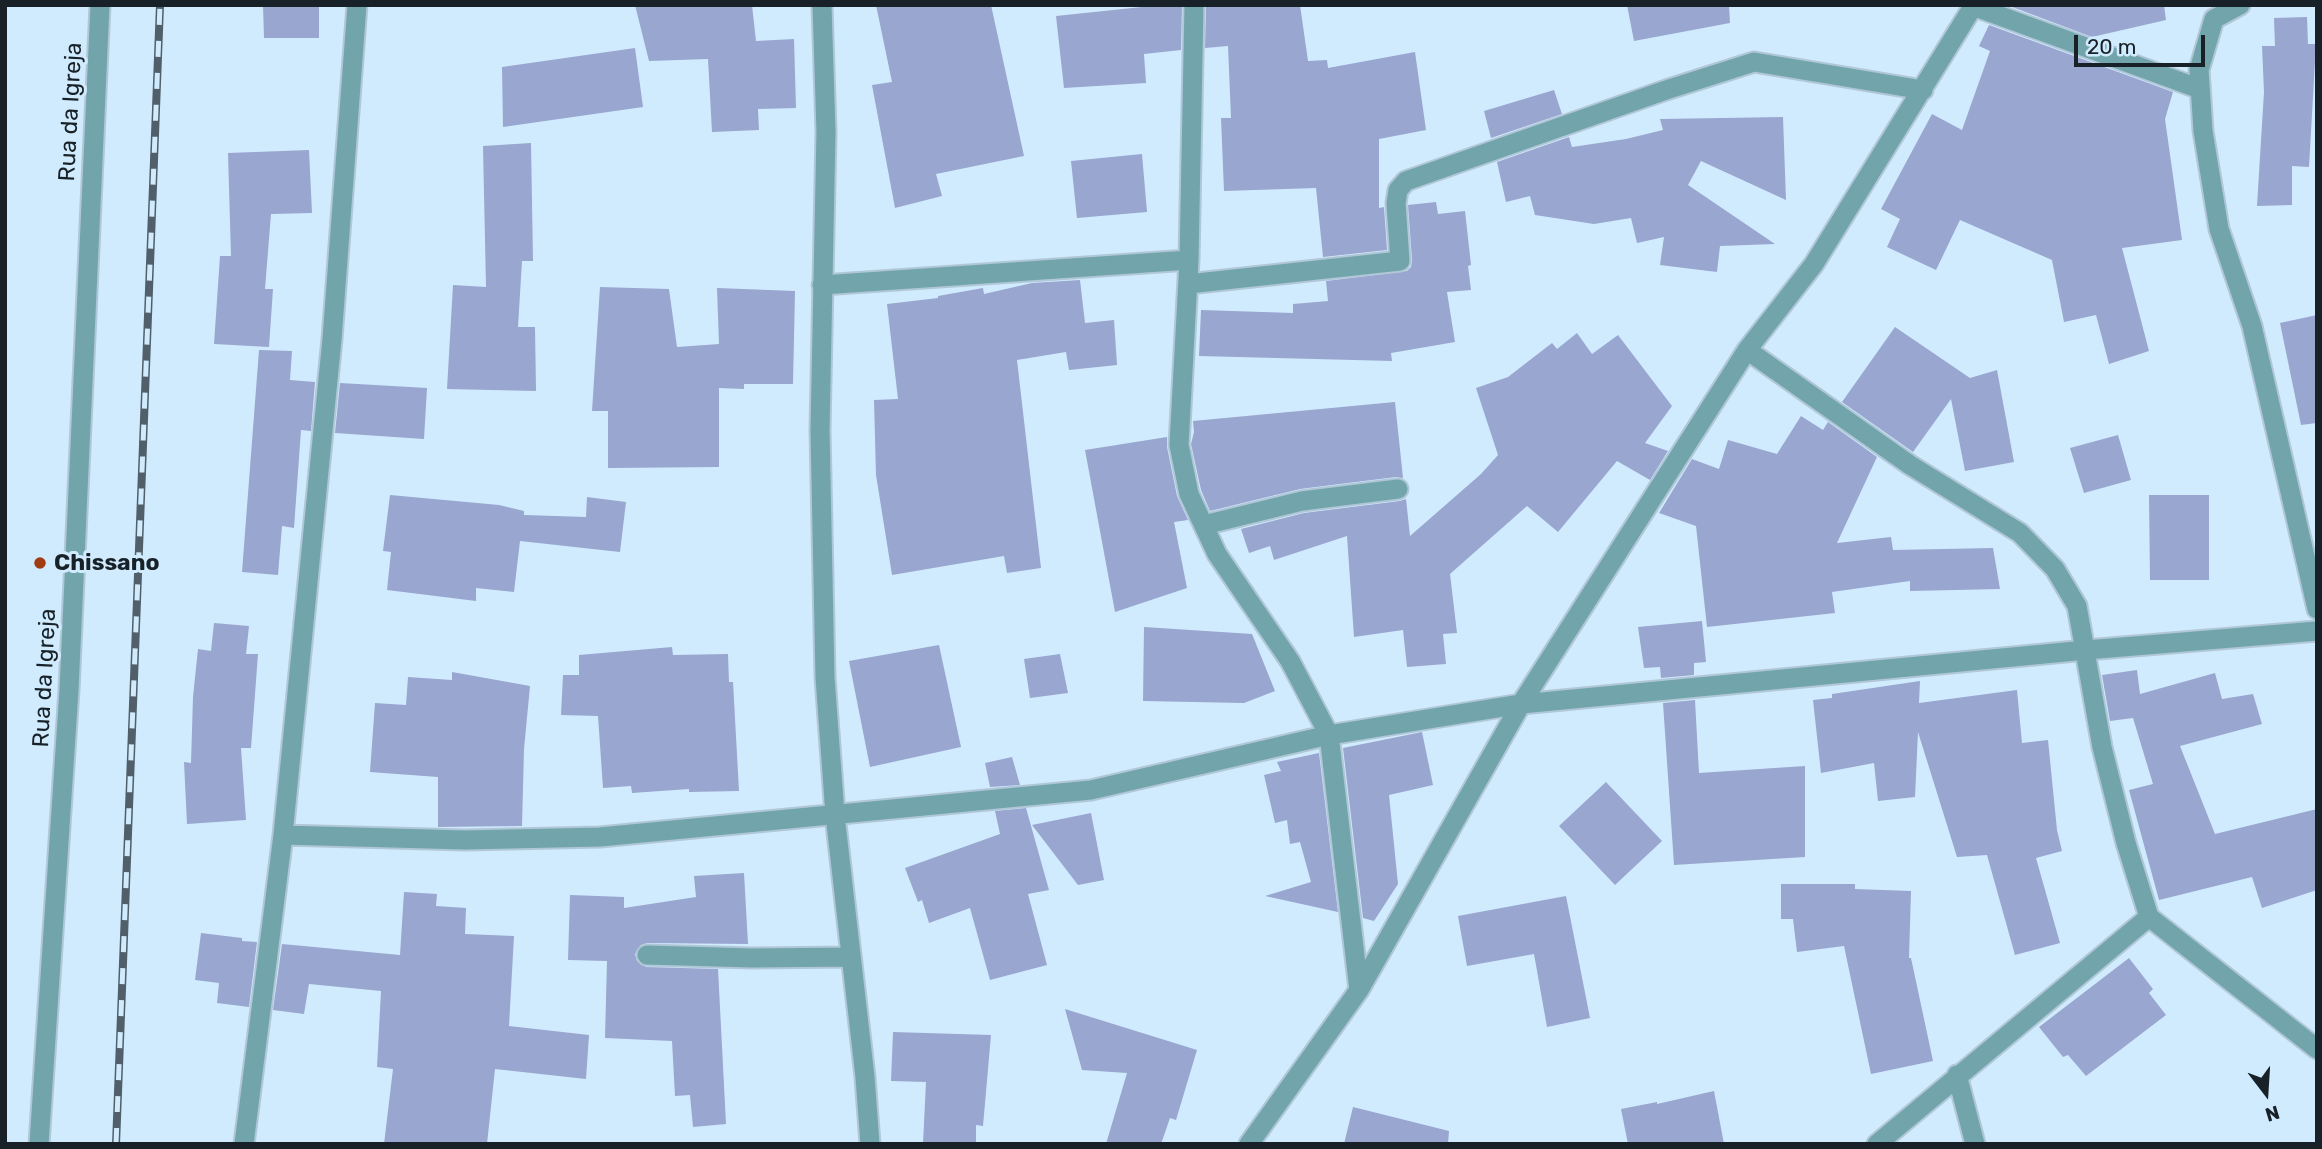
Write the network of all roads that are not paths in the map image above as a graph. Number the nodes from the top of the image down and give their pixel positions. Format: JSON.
{"nodes":[{"id":1,"x":100,"y":5,"type":"edge"},
{"id":2,"x":357,"y":5,"type":"edge"},
{"id":3,"x":822,"y":5,"type":"edge"},
{"id":4,"x":1194,"y":5,"type":"edge"},
{"id":5,"x":2240,"y":5,"type":"edge"},
{"id":6,"x":1974,"y":6,"type":"edge"},
{"id":7,"x":2200,"y":89,"type":"junction"},
{"id":8,"x":1923,"y":90,"type":"junction"},
{"id":9,"x":1189,"y":260,"type":"junction"},
{"id":10,"x":1188,"y":284,"type":"junction"},
{"id":11,"x":822,"y":285,"type":"junction"},
{"id":12,"x":1747,"y":350,"type":"junction"},
{"id":13,"x":1398,"y":489,"type":"dead end"},
{"id":14,"x":1204,"y":525,"type":"junction"},
{"id":15,"x":2317,"y":609,"type":"edge"},
{"id":16,"x":2317,"y":631,"type":"edge"},
{"id":17,"x":2086,"y":650,"type":"junction"},
{"id":18,"x":1521,"y":704,"type":"junction"},
{"id":19,"x":1329,"y":735,"type":"junction"},
{"id":20,"x":835,"y":816,"type":"junction"},
{"id":21,"x":283,"y":835,"type":"junction"},
{"id":22,"x":2149,"y":917,"type":"junction"},
{"id":23,"x":647,"y":955,"type":"dead end"},
{"id":24,"x":850,"y":957,"type":"junction"},
{"id":25,"x":1359,"y":989,"type":"junction"},
{"id":26,"x":2317,"y":1049,"type":"edge"},
{"id":27,"x":1957,"y":1075,"type":"junction"},
{"id":28,"x":39,"y":1144,"type":"edge"},
{"id":29,"x":244,"y":1144,"type":"edge"},
{"id":30,"x":870,"y":1144,"type":"edge"},
{"id":31,"x":1249,"y":1144,"type":"edge"},
{"id":32,"x":1877,"y":1144,"type":"edge"},
{"id":33,"x":1975,"y":1144,"type":"edge"}],
"edges":[{"from":1,"to":28,"type":"street","name":"Rua da Igreja"},
{"from":2,"to":21,"type":"street"},
{"from":3,"to":11,"type":"street"},
{"from":4,"to":9,"type":"street"},
{"from":5,"to":7,"type":"street"},
{"from":6,"to":7,"type":"street"},
{"from":6,"to":8,"type":"street"},
{"from":7,"to":15,"type":"street"},
{"from":8,"to":10,"type":"street"},
{"from":8,"to":12,"type":"street"},
{"from":9,"to":10,"type":"street"},
{"from":9,"to":11,"type":"street"},
{"from":10,"to":14,"type":"street"},
{"from":11,"to":20,"type":"street"},
{"from":12,"to":17,"type":"street"},
{"from":12,"to":18,"type":"street"},
{"from":13,"to":14,"type":"street"},
{"from":14,"to":19,"type":"street"},
{"from":16,"to":17,"type":"street"},
{"from":17,"to":18,"type":"street"},
{"from":17,"to":22,"type":"street"},
{"from":18,"to":19,"type":"street"},
{"from":18,"to":25,"type":"street"},
{"from":19,"to":20,"type":"street"},
{"from":19,"to":25,"type":"street"},
{"from":20,"to":21,"type":"street"},
{"from":20,"to":24,"type":"street"},
{"from":21,"to":29,"type":"street"},
{"from":22,"to":26,"type":"street"},
{"from":22,"to":27,"type":"street"},
{"from":23,"to":24,"type":"street"},
{"from":24,"to":30,"type":"street"},
{"from":25,"to":31,"type":"street"},
{"from":27,"to":32,"type":"street"},
{"from":27,"to":33,"type":"street"}]}
